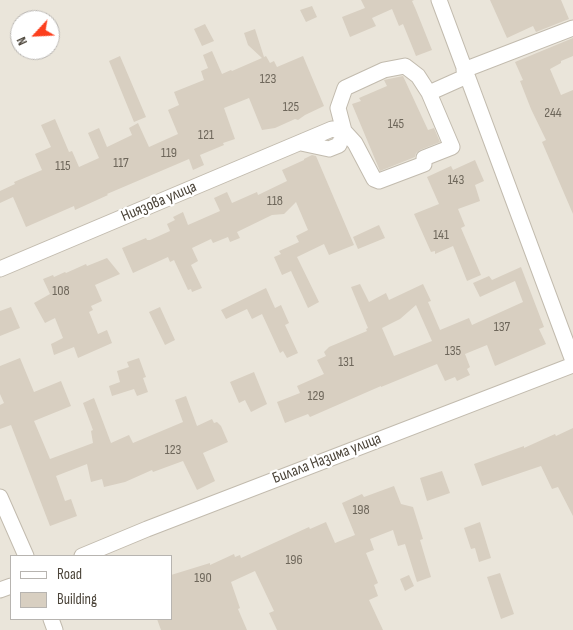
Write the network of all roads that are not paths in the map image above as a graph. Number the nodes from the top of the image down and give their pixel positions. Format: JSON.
{"nodes":[{"id":1,"x":439,"y":0,"type":"edge"},
{"id":2,"x":573,"y":28,"type":"edge"},
{"id":3,"x":466,"y":73,"type":"junction"},
{"id":4,"x":429,"y":92,"type":"junction"},
{"id":5,"x":344,"y":131,"type":"junction"},
{"id":6,"x":301,"y":143,"type":"junction"},
{"id":7,"x":0,"y":269,"type":"edge"},
{"id":8,"x":573,"y":363,"type":"edge"},
{"id":9,"x":0,"y":497,"type":"edge"},
{"id":10,"x":26,"y":555,"type":"edge"},
{"id":11,"x":84,"y":555,"type":"edge"}],
"edges":[{"from":1,"to":3,"type":"street"},
{"from":2,"to":3,"type":"street"},
{"from":3,"to":4,"type":"street"},
{"from":3,"to":8,"type":"street"},
{"from":4,"to":5,"type":"street"},
{"from":4,"to":5,"type":"street"},
{"from":5,"to":6,"type":"street","name":"Ниязова улица"},
{"from":5,"to":6,"type":"street"},
{"from":6,"to":7,"type":"street","name":"Ниязова улица"},
{"from":8,"to":11,"type":"street","name":"Билала Назима улица"},
{"from":9,"to":10,"type":"street"}]}
